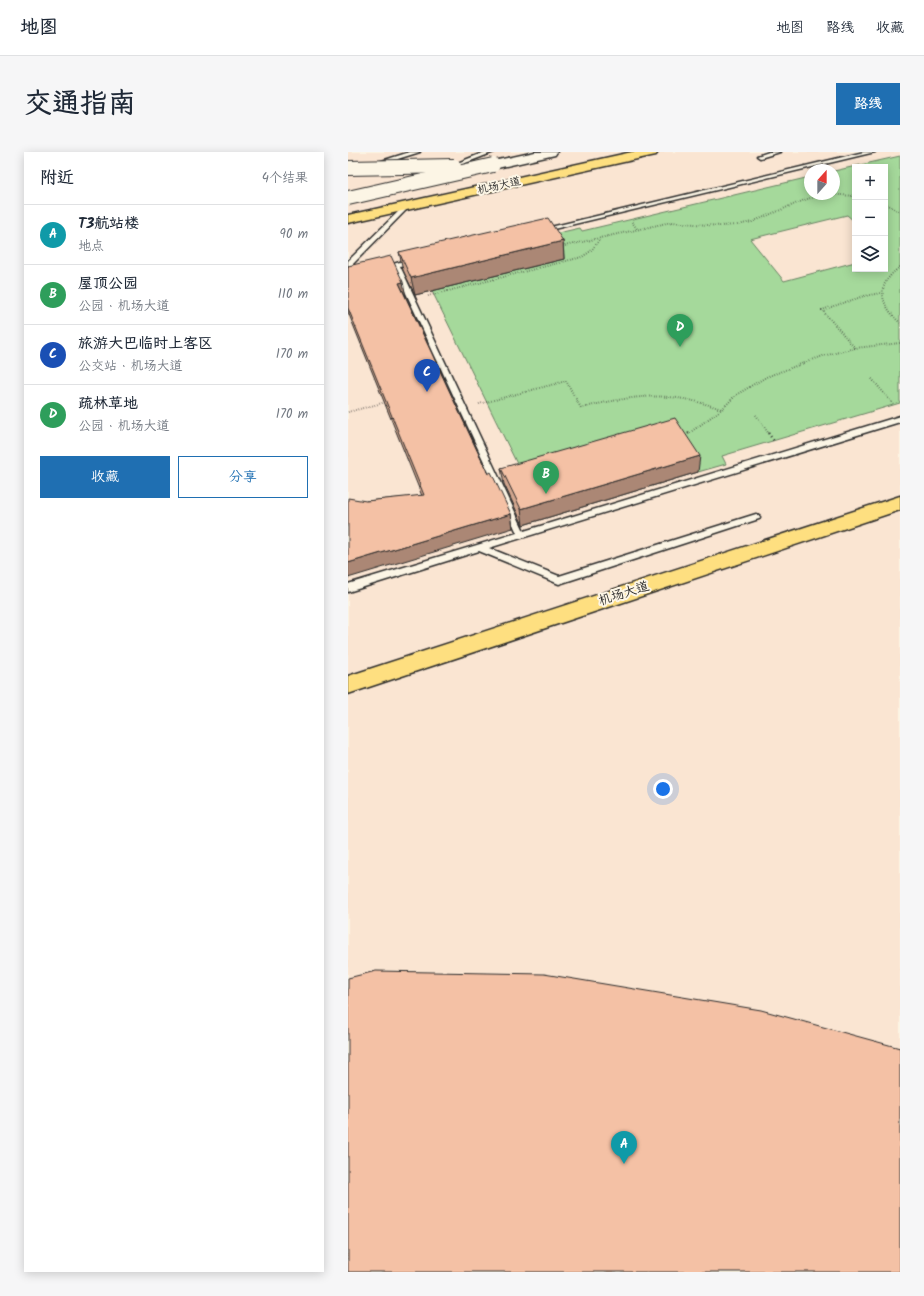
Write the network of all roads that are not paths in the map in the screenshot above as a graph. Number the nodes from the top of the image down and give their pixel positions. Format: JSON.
{"nodes":[{"id":1,"x":417,"y":152,"type":"edge"},
{"id":2,"x":490,"y":152,"type":"edge"},
{"id":3,"x":551,"y":152,"type":"edge"},
{"id":4,"x":651,"y":152,"type":"edge"},
{"id":5,"x":776,"y":152,"type":"edge"},
{"id":6,"x":872,"y":152,"type":"edge"},
{"id":7,"x":760,"y":156,"type":"dead end"},
{"id":8,"x":493,"y":165,"type":"junction"},
{"id":9,"x":348,"y":168,"type":"edge"},
{"id":10,"x":348,"y":172,"type":"edge"},
{"id":11,"x":356,"y":184,"type":"dead end"},
{"id":12,"x":348,"y":198,"type":"edge"},
{"id":13,"x":348,"y":204,"type":"edge"},
{"id":14,"x":406,"y":207,"type":"junction"},
{"id":15,"x":348,"y":220,"type":"edge"},
{"id":16,"x":533,"y":232,"type":"edge"},
{"id":17,"x":419,"y":259,"type":"edge"},
{"id":18,"x":348,"y":264,"type":"edge"},
{"id":19,"x":396,"y":265,"type":"junction"},
{"id":20,"x":376,"y":270,"type":"edge"},
{"id":21,"x":900,"y":419,"type":"edge"},
{"id":22,"x":900,"y":503,"type":"edge"},
{"id":23,"x":756,"y":517,"type":"dead end"},
{"id":24,"x":522,"y":535,"type":"junction"},
{"id":25,"x":480,"y":548,"type":"junction"},
{"id":26,"x":348,"y":588,"type":"edge"},
{"id":27,"x":348,"y":685,"type":"edge"}],
"edges":[{"from":1,"to":10,"type":"lane"},
{"from":2,"to":13,"type":"lane"},
{"from":3,"to":8,"type":"street"},
{"from":4,"to":14,"type":"highway","name":"机场大道"},
{"from":5,"to":7,"type":"lane"},
{"from":6,"to":16,"type":"lane"},
{"from":8,"to":9,"type":"street","bridge":true},
{"from":8,"to":11,"type":"street","bridge":true},
{"from":8,"to":12,"type":"street","bridge":true},
{"from":14,"to":15,"type":"highway","name":"机场大道"},
{"from":14,"to":18,"type":"lane"},
{"from":17,"to":19,"type":"lane"},
{"from":19,"to":20,"type":"lane"},
{"from":19,"to":24,"type":"lane"},
{"from":21,"to":24,"type":"lane"},
{"from":22,"to":27,"type":"highway","name":"机场大道"},
{"from":23,"to":25,"type":"lane"},
{"from":24,"to":25,"type":"lane"},
{"from":25,"to":26,"type":"lane"}]}
